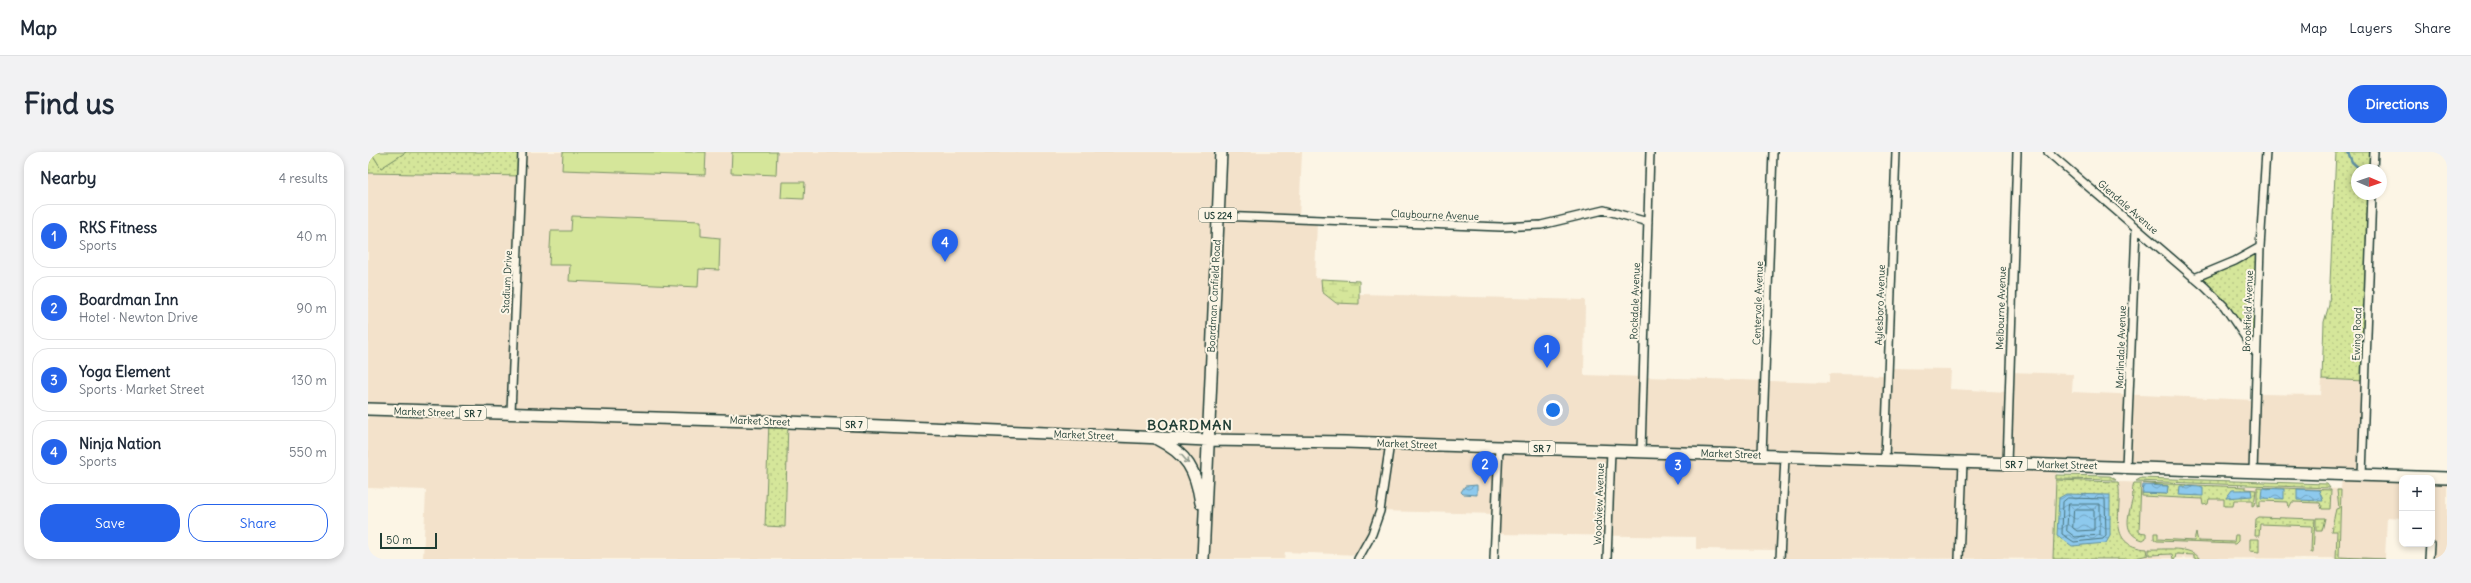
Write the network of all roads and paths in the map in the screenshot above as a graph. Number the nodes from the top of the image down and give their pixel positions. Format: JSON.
{"nodes":[{"id":1,"x":522,"y":152,"type":"edge"},
{"id":2,"x":1220,"y":152,"type":"edge"},
{"id":3,"x":1650,"y":152,"type":"edge"},
{"id":4,"x":1773,"y":152,"type":"edge"},
{"id":5,"x":1896,"y":152,"type":"edge"},
{"id":6,"x":2017,"y":152,"type":"edge"},
{"id":7,"x":2048,"y":152,"type":"edge"},
{"id":8,"x":2266,"y":152,"type":"edge"},
{"id":9,"x":2374,"y":152,"type":"edge"},
{"id":10,"x":2373,"y":164,"type":"edge"},
{"id":11,"x":2372,"y":200,"type":"edge"},
{"id":12,"x":1218,"y":216,"type":"junction"},
{"id":13,"x":1648,"y":222,"type":"junction"},
{"id":14,"x":2136,"y":228,"type":"junction"},
{"id":15,"x":2260,"y":247,"type":"junction"},
{"id":16,"x":2194,"y":278,"type":"junction"},
{"id":17,"x":2257,"y":353,"type":"junction"},
{"id":18,"x":368,"y":409,"type":"edge"},
{"id":19,"x":511,"y":412,"type":"junction"},
{"id":20,"x":1153,"y":437,"type":"junction"},
{"id":21,"x":1208,"y":440,"type":"junction"},
{"id":22,"x":1390,"y":443,"type":"junction"},
{"id":23,"x":1499,"y":447,"type":"junction"},
{"id":24,"x":1611,"y":450,"type":"junction"},
{"id":25,"x":1641,"y":451,"type":"junction"},
{"id":26,"x":1762,"y":455,"type":"junction"},
{"id":27,"x":1785,"y":456,"type":"junction"},
{"id":28,"x":1885,"y":459,"type":"junction"},
{"id":29,"x":1962,"y":462,"type":"junction"},
{"id":30,"x":2007,"y":464,"type":"junction"},
{"id":31,"x":2126,"y":467,"type":"junction"},
{"id":32,"x":2252,"y":472,"type":"junction"},
{"id":33,"x":2362,"y":475,"type":"junction"},
{"id":34,"x":2399,"y":478,"type":"edge"},
{"id":35,"x":2447,"y":478,"type":"edge"},
{"id":36,"x":2435,"y":480,"type":"edge"},
{"id":37,"x":1205,"y":523,"type":"junction"},
{"id":38,"x":2430,"y":547,"type":"edge"},
{"id":39,"x":1203,"y":559,"type":"edge"},
{"id":40,"x":1358,"y":559,"type":"edge"},
{"id":41,"x":1494,"y":559,"type":"edge"},
{"id":42,"x":1607,"y":559,"type":"edge"},
{"id":43,"x":1780,"y":559,"type":"edge"},
{"id":44,"x":1959,"y":559,"type":"edge"},
{"id":45,"x":2429,"y":559,"type":"edge"}],
"edges":[{"from":1,"to":19,"type":"street","name":"Stadium Drive"},
{"from":2,"to":12,"type":"main road","name":"Boardman Canfield Road","number":"US 224"},
{"from":3,"to":13,"type":"street","name":"Rockdale Avenue"},
{"from":4,"to":26,"type":"street","name":"Centervale Avenue"},
{"from":5,"to":28,"type":"street","name":"Aylesboro Avenue"},
{"from":6,"to":30,"type":"street","name":"Melbourne Avenue"},
{"from":7,"to":14,"type":"street","name":"Glendale Avenue"},
{"from":8,"to":15,"type":"street","name":"Brookfield Avenue"},
{"from":9,"to":10,"type":"street"},
{"from":11,"to":33,"type":"street","name":"Ewing Road"},
{"from":12,"to":13,"type":"street","name":"Claybourne Avenue"},
{"from":12,"to":21,"type":"main road","name":"Boardman Canfield Road","number":"US 224"},
{"from":13,"to":25,"type":"street","name":"Rockdale Avenue"},
{"from":14,"to":16,"type":"street","name":"Glendale Avenue"},
{"from":14,"to":31,"type":"street","name":"Marlindale Avenue"},
{"from":15,"to":16,"type":"street"},
{"from":15,"to":17,"type":"street","name":"Brookfield Avenue"},
{"from":16,"to":17,"type":"street","name":"Glendale Avenue"},
{"from":17,"to":32,"type":"street","name":"Brookfield Avenue"},
{"from":18,"to":19,"type":"main road","name":"Market Street","number":"SR 7"},
{"from":19,"to":20,"type":"main road","name":"Market Street","number":"SR 7"},
{"from":20,"to":21,"type":"main road","name":"Market Street","number":"SR 7"},
{"from":20,"to":37,"type":"main road","one_way":true},
{"from":21,"to":22,"type":"main road","name":"Market Street","number":"SR 7"},
{"from":21,"to":37,"type":"main road","number":"US 224"},
{"from":22,"to":23,"type":"main road","name":"Market Street","number":"SR 7"},
{"from":22,"to":40,"type":"street"},
{"from":23,"to":24,"type":"main road","name":"Market Street","number":"SR 7"},
{"from":23,"to":41,"type":"street"},
{"from":24,"to":25,"type":"main road","name":"Market Street","number":"SR 7"},
{"from":24,"to":42,"type":"street","name":"Woodview Avenue"},
{"from":25,"to":26,"type":"main road","name":"Market Street","number":"SR 7"},
{"from":26,"to":27,"type":"main road","name":"Market Street","number":"SR 7"},
{"from":27,"to":28,"type":"main road","name":"Market Street","number":"SR 7"},
{"from":27,"to":43,"type":"street"},
{"from":28,"to":29,"type":"main road","name":"Market Street","number":"SR 7"},
{"from":29,"to":30,"type":"main road","name":"Market Street","number":"SR 7"},
{"from":29,"to":44,"type":"street"},
{"from":30,"to":31,"type":"main road","name":"Market Street","number":"SR 7"},
{"from":31,"to":32,"type":"main road","name":"Market Street","number":"SR 7"},
{"from":32,"to":33,"type":"main road","name":"Market Street","number":"SR 7"},
{"from":33,"to":34,"type":"main road","name":"Market Street","number":"SR 7"},
{"from":35,"to":36,"type":"main road","name":"Market Street","number":"SR 7"},
{"from":37,"to":39,"type":"main road","number":"US 224"},
{"from":38,"to":45,"type":"street"}]}
